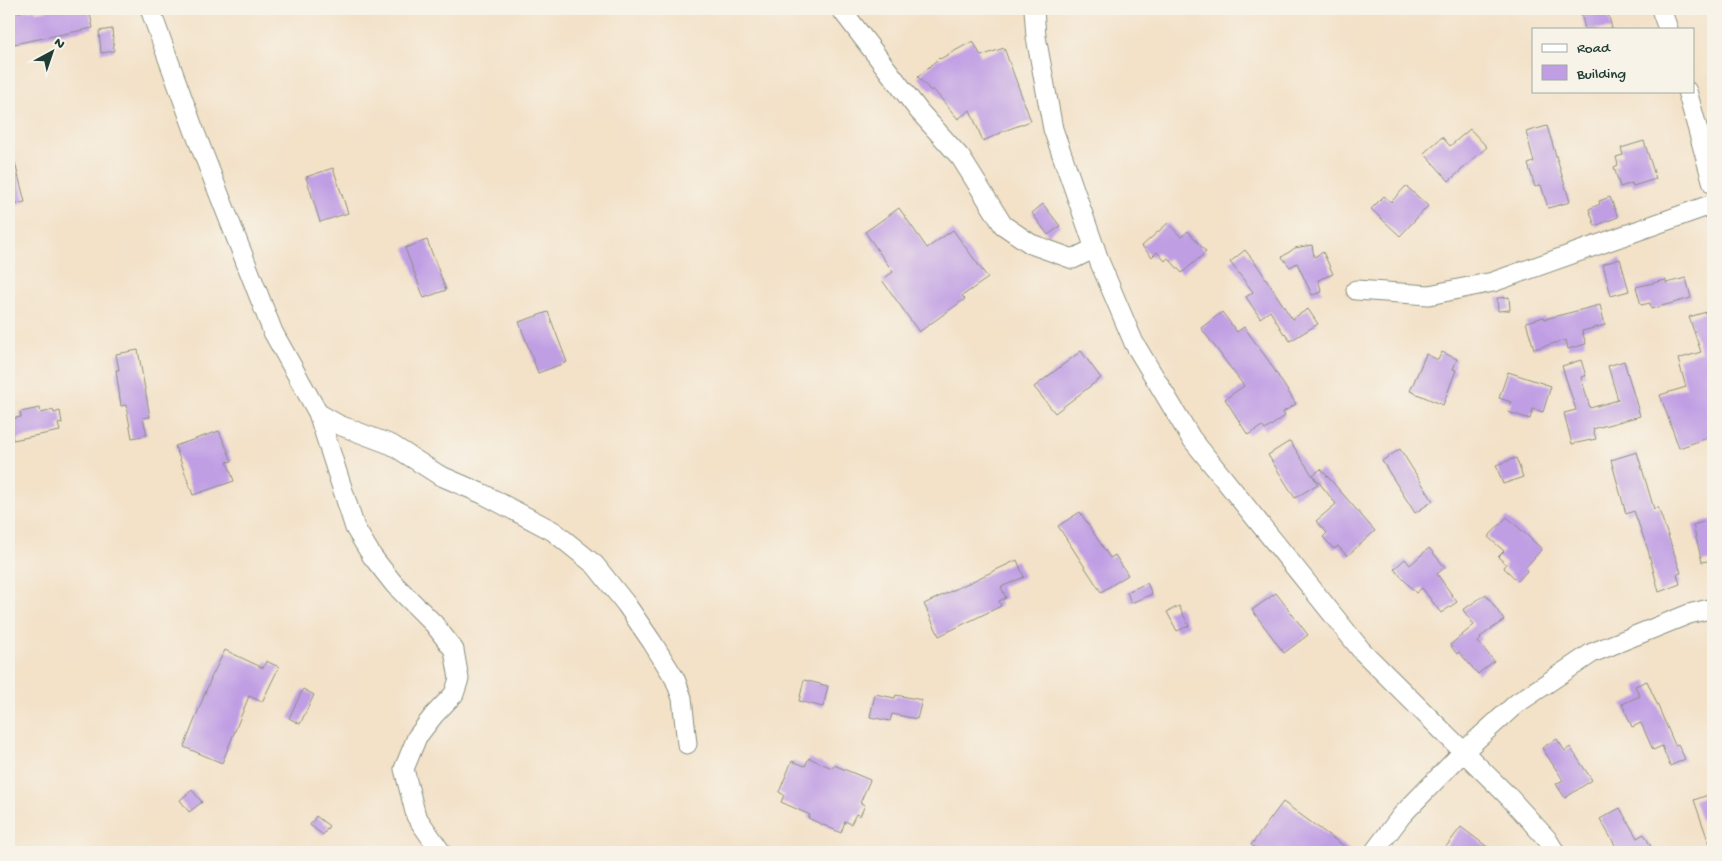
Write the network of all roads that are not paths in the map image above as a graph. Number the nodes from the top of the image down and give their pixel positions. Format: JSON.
{"nodes":[{"id":1,"x":150,"y":9,"type":"edge"},
{"id":2,"x":841,"y":9,"type":"edge"},
{"id":3,"x":1034,"y":9,"type":"edge"},
{"id":4,"x":1661,"y":9,"type":"edge"},
{"id":5,"x":1668,"y":28,"type":"edge"},
{"id":6,"x":1687,"y":92,"type":"edge"},
{"id":7,"x":1713,"y":184,"type":"edge"},
{"id":8,"x":1713,"y":204,"type":"edge"},
{"id":9,"x":1095,"y":248,"type":"junction"},
{"id":10,"x":1356,"y":290,"type":"dead end"},
{"id":11,"x":318,"y":413,"type":"junction"},
{"id":12,"x":1713,"y":608,"type":"edge"},
{"id":13,"x":687,"y":744,"type":"dead end"},
{"id":14,"x":1463,"y":752,"type":"junction"},
{"id":15,"x":441,"y":852,"type":"edge"},
{"id":16,"x":1374,"y":852,"type":"edge"},
{"id":17,"x":1556,"y":852,"type":"edge"}],
"edges":[{"from":1,"to":11,"type":"street"},
{"from":2,"to":9,"type":"street"},
{"from":3,"to":9,"type":"street"},
{"from":4,"to":5,"type":"street"},
{"from":6,"to":7,"type":"street"},
{"from":8,"to":10,"type":"street"},
{"from":9,"to":14,"type":"street"},
{"from":11,"to":13,"type":"street"},
{"from":11,"to":15,"type":"street"},
{"from":12,"to":14,"type":"street"},
{"from":14,"to":16,"type":"street"},
{"from":14,"to":17,"type":"street"}]}
